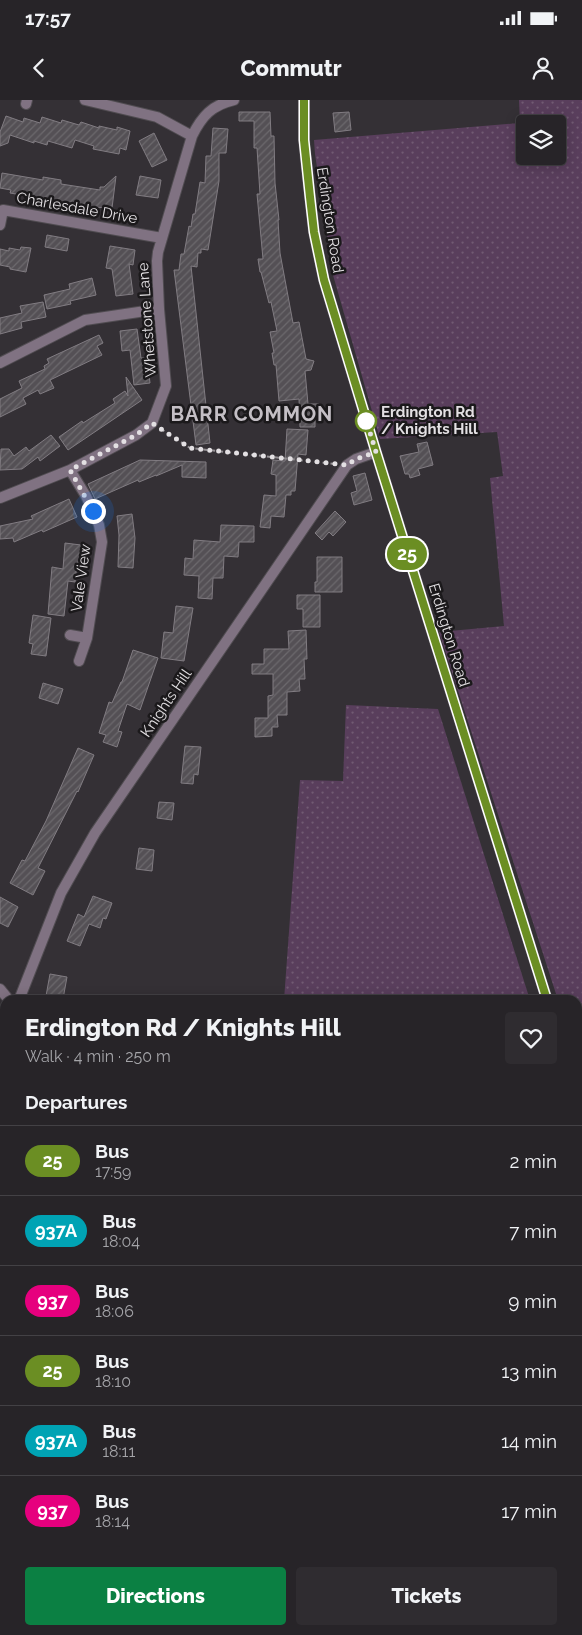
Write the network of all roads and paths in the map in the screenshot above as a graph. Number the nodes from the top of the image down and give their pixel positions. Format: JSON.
{"nodes":[{"id":1,"x":85,"y":100,"type":"edge"},
{"id":2,"x":234,"y":100,"type":"edge"},
{"id":3,"x":304,"y":100,"type":"edge"},
{"id":4,"x":130,"y":105,"type":"edge"},
{"id":5,"x":192,"y":136,"type":"junction"},
{"id":6,"x":0,"y":225,"type":"edge"},
{"id":7,"x":162,"y":238,"type":"junction"},
{"id":8,"x":159,"y":309,"type":"junction"},
{"id":9,"x":0,"y":363,"type":"edge"},
{"id":10,"x":152,"y":423,"type":"junction"},
{"id":11,"x":376,"y":452,"type":"junction"},
{"id":12,"x":347,"y":465,"type":"junction"},
{"id":13,"x":70,"y":470,"type":"junction"},
{"id":14,"x":0,"y":498,"type":"edge"},
{"id":15,"x":70,"y":635,"type":"dead end"},
{"id":16,"x":87,"y":638,"type":"junction"},
{"id":17,"x":79,"y":661,"type":"dead end"},
{"id":18,"x":21,"y":995,"type":"edge"},
{"id":19,"x":545,"y":995,"type":"edge"}],
"edges":[{"from":1,"to":4,"type":"street"},
{"from":2,"to":5,"type":"street","name":"Whetstone Lane"},
{"from":3,"to":11,"type":"street","name":"Erdington Road"},
{"from":4,"to":5,"type":"street"},
{"from":5,"to":7,"type":"street","name":"Whetstone Lane"},
{"from":6,"to":7,"type":"street","name":"Charlesdale Drive"},
{"from":7,"to":8,"type":"street","name":"Whetstone Lane"},
{"from":8,"to":9,"type":"street"},
{"from":8,"to":10,"type":"street","name":"Whetstone Lane"},
{"from":10,"to":12,"type":"path"},
{"from":10,"to":13,"type":"street"},
{"from":11,"to":12,"type":"street"},
{"from":11,"to":19,"type":"street","name":"Erdington Road"},
{"from":12,"to":18,"type":"street","name":"Knights Hill"},
{"from":13,"to":14,"type":"street"},
{"from":13,"to":16,"type":"street","name":"Vale View"},
{"from":15,"to":16,"type":"street"},
{"from":16,"to":17,"type":"street","name":"Vale View"}]}
